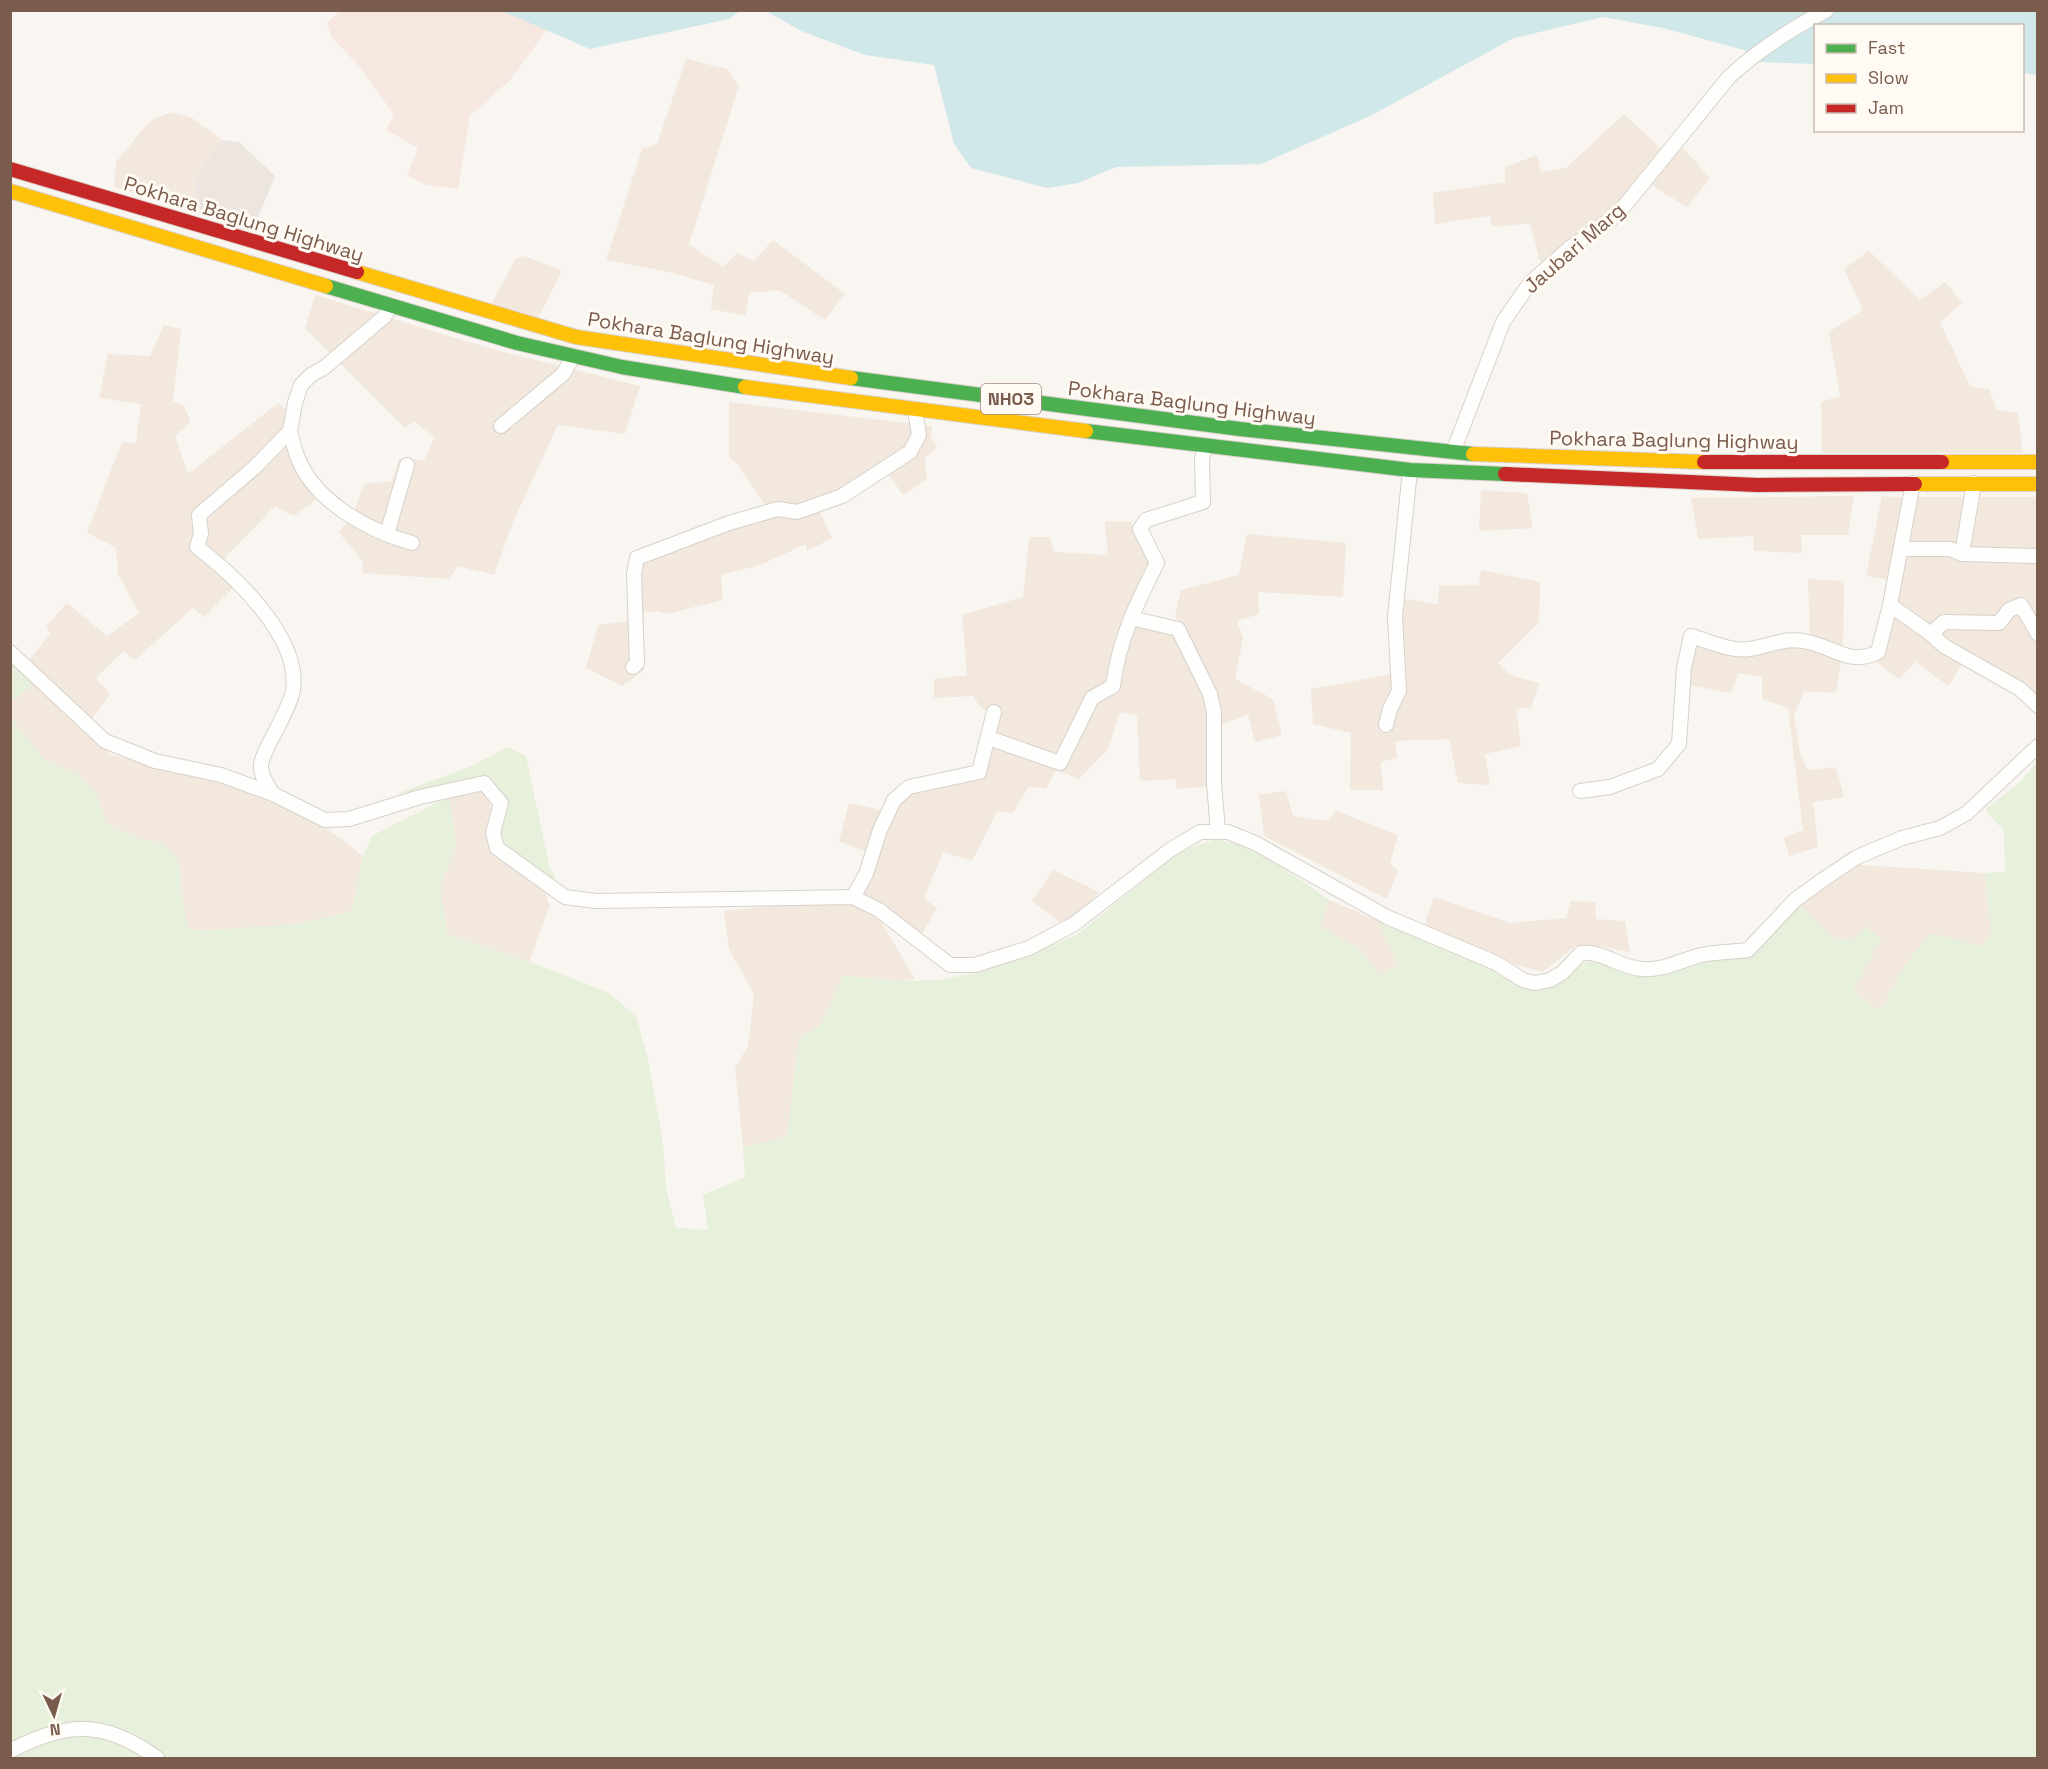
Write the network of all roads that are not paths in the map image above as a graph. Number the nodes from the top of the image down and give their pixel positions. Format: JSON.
{"nodes":[{"id":1,"x":1827,"y":10,"type":"edge"},
{"id":2,"x":10,"y":170,"type":"edge"},
{"id":3,"x":10,"y":191,"type":"edge"},
{"id":4,"x":390,"y":306,"type":"junction"},
{"id":5,"x":573,"y":357,"type":"junction"},
{"id":6,"x":915,"y":410,"type":"junction"},
{"id":7,"x":501,"y":426,"type":"dead end"},
{"id":8,"x":290,"y":431,"type":"junction"},
{"id":9,"x":1205,"y":446,"type":"junction"},
{"id":10,"x":1453,"y":452,"type":"junction"},
{"id":11,"x":2037,"y":462,"type":"edge"},
{"id":12,"x":407,"y":465,"type":"dead end"},
{"id":13,"x":1410,"y":470,"type":"junction"},
{"id":14,"x":1913,"y":483,"type":"junction"},
{"id":15,"x":1974,"y":483,"type":"junction"},
{"id":16,"x":2037,"y":484,"type":"edge"},
{"id":17,"x":387,"y":534,"type":"junction"},
{"id":18,"x":412,"y":543,"type":"dead end"},
{"id":19,"x":1901,"y":549,"type":"junction"},
{"id":20,"x":1962,"y":554,"type":"junction"},
{"id":21,"x":2037,"y":556,"type":"edge"},
{"id":22,"x":1890,"y":605,"type":"junction"},
{"id":23,"x":1131,"y":618,"type":"junction"},
{"id":24,"x":1931,"y":634,"type":"junction"},
{"id":25,"x":2037,"y":634,"type":"edge"},
{"id":26,"x":10,"y":652,"type":"edge"},
{"id":27,"x":633,"y":667,"type":"dead end"},
{"id":28,"x":2037,"y":706,"type":"edge"},
{"id":29,"x":994,"y":712,"type":"dead end"},
{"id":30,"x":1386,"y":725,"type":"dead end"},
{"id":31,"x":989,"y":738,"type":"junction"},
{"id":32,"x":2037,"y":746,"type":"edge"},
{"id":33,"x":1580,"y":791,"type":"dead end"},
{"id":34,"x":273,"y":795,"type":"junction"},
{"id":35,"x":1218,"y":832,"type":"junction"},
{"id":36,"x":853,"y":897,"type":"junction"},
{"id":37,"x":10,"y":1751,"type":"edge"},
{"id":38,"x":157,"y":1758,"type":"edge"}],
"edges":[{"from":1,"to":10,"type":"street","name":"Jaubari Marg"},
{"from":2,"to":10,"type":"highway","name":"Pokhara Baglung Highway","number":"NH03"},
{"from":3,"to":4,"type":"highway","name":"Pokhara Baglung Highway"},
{"from":4,"to":5,"type":"highway","name":"Pokhara Baglung Highway"},
{"from":4,"to":8,"type":"street"},
{"from":5,"to":6,"type":"highway","name":"Pokhara Baglung Highway"},
{"from":5,"to":7,"type":"street"},
{"from":6,"to":9,"type":"highway","name":"Pokhara Baglung Highway"},
{"from":6,"to":27,"type":"street"},
{"from":8,"to":17,"type":"street"},
{"from":8,"to":34,"type":"street"},
{"from":9,"to":13,"type":"highway","name":"Pokhara Baglung Highway"},
{"from":9,"to":23,"type":"street"},
{"from":10,"to":11,"type":"highway","name":"Pokhara Baglung Highway","number":"NH03"},
{"from":12,"to":17,"type":"street"},
{"from":13,"to":14,"type":"highway","name":"Pokhara Baglung Highway"},
{"from":13,"to":30,"type":"street"},
{"from":14,"to":15,"type":"highway","name":"Pokhara Baglung Highway"},
{"from":14,"to":19,"type":"street"},
{"from":15,"to":16,"type":"highway","name":"Pokhara Baglung Highway"},
{"from":15,"to":20,"type":"street"},
{"from":17,"to":18,"type":"street"},
{"from":19,"to":20,"type":"street"},
{"from":19,"to":22,"type":"street"},
{"from":20,"to":21,"type":"street"},
{"from":22,"to":24,"type":"street"},
{"from":22,"to":33,"type":"street"},
{"from":23,"to":31,"type":"street"},
{"from":23,"to":35,"type":"street"},
{"from":24,"to":25,"type":"street"},
{"from":24,"to":28,"type":"street"},
{"from":26,"to":34,"type":"street"},
{"from":29,"to":31,"type":"street"},
{"from":31,"to":36,"type":"street"},
{"from":32,"to":35,"type":"street"},
{"from":34,"to":36,"type":"street"},
{"from":35,"to":36,"type":"street"},
{"from":37,"to":38,"type":"street"}]}
